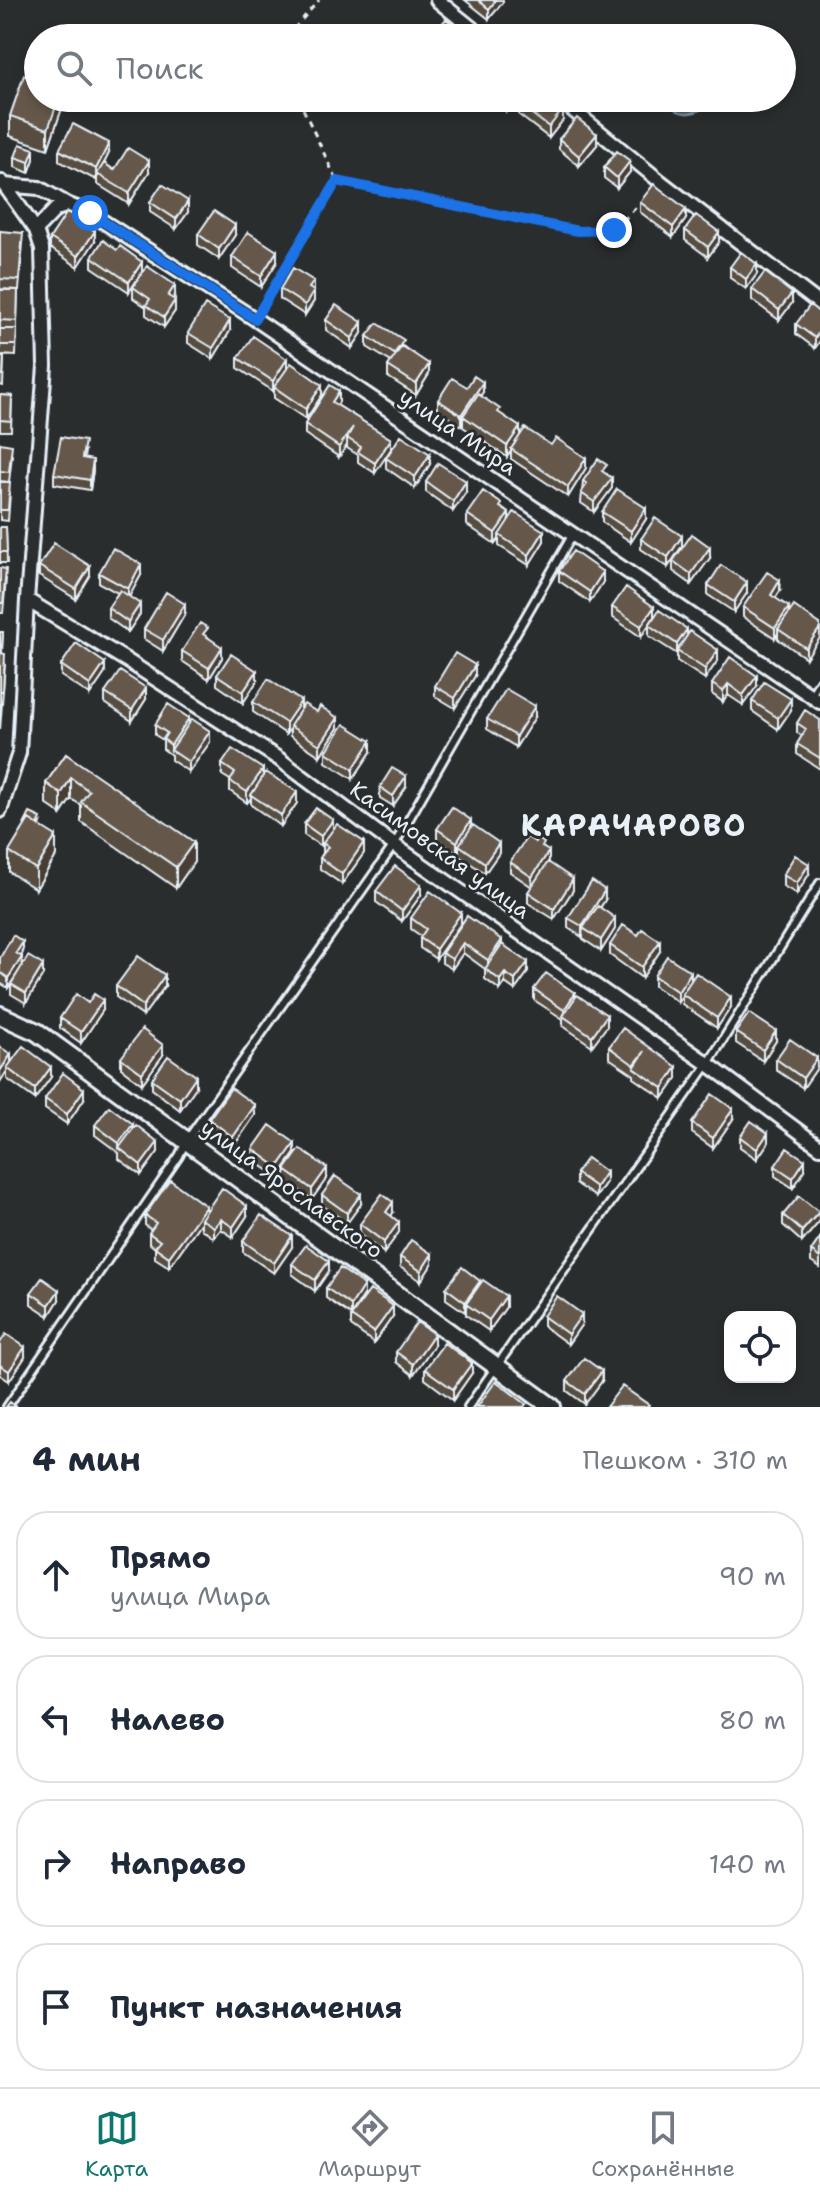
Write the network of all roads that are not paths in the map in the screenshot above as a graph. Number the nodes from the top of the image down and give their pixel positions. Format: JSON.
{"nodes":[{"id":1,"x":437,"y":0,"type":"edge"},
{"id":2,"x":467,"y":24,"type":"edge"},
{"id":3,"x":575,"y":112,"type":"edge"},
{"id":4,"x":2,"y":183,"type":"edge"},
{"id":5,"x":69,"y":205,"type":"junction"},
{"id":6,"x":36,"y":230,"type":"junction"},
{"id":7,"x":820,"y":304,"type":"edge"},
{"id":8,"x":573,"y":534,"type":"junction"},
{"id":9,"x":27,"y":600,"type":"junction"},
{"id":10,"x":820,"y":681,"type":"edge"},
{"id":11,"x":816,"y":699,"type":"edge"},
{"id":12,"x":0,"y":811,"type":"edge"},
{"id":13,"x":394,"y":845,"type":"junction"},
{"id":14,"x":820,"y":883,"type":"edge"},
{"id":15,"x":0,"y":1015,"type":"edge"},
{"id":16,"x":708,"y":1064,"type":"junction"},
{"id":17,"x":187,"y":1140,"type":"junction"},
{"id":18,"x":820,"y":1147,"type":"edge"},
{"id":19,"x":497,"y":1365,"type":"junction"},
{"id":20,"x":7,"y":1407,"type":"edge"},
{"id":21,"x":468,"y":1407,"type":"edge"},
{"id":22,"x":552,"y":1407,"type":"edge"}],
"edges":[{"from":1,"to":2,"type":"street"},
{"from":3,"to":7,"type":"street"},
{"from":4,"to":5,"type":"street","name":"улица Мира"},
{"from":4,"to":6,"type":"street"},
{"from":5,"to":6,"type":"street"},
{"from":5,"to":8,"type":"street","name":"улица Мира"},
{"from":6,"to":9,"type":"street"},
{"from":8,"to":11,"type":"street","name":"улица Мира"},
{"from":8,"to":13,"type":"lane"},
{"from":9,"to":12,"type":"street"},
{"from":9,"to":13,"type":"street","name":"Касимовская улица"},
{"from":10,"to":11,"type":"lane"},
{"from":13,"to":16,"type":"street","name":"Касимовская улица"},
{"from":13,"to":17,"type":"lane"},
{"from":14,"to":16,"type":"lane"},
{"from":15,"to":17,"type":"street","name":"улица Ярославского"},
{"from":16,"to":18,"type":"street","name":"Касимовская улица"},
{"from":16,"to":19,"type":"lane"},
{"from":17,"to":19,"type":"street","name":"улица Ярославского"},
{"from":17,"to":20,"type":"lane"},
{"from":19,"to":21,"type":"lane"},
{"from":19,"to":22,"type":"street","name":"улица Ярославского"}]}
